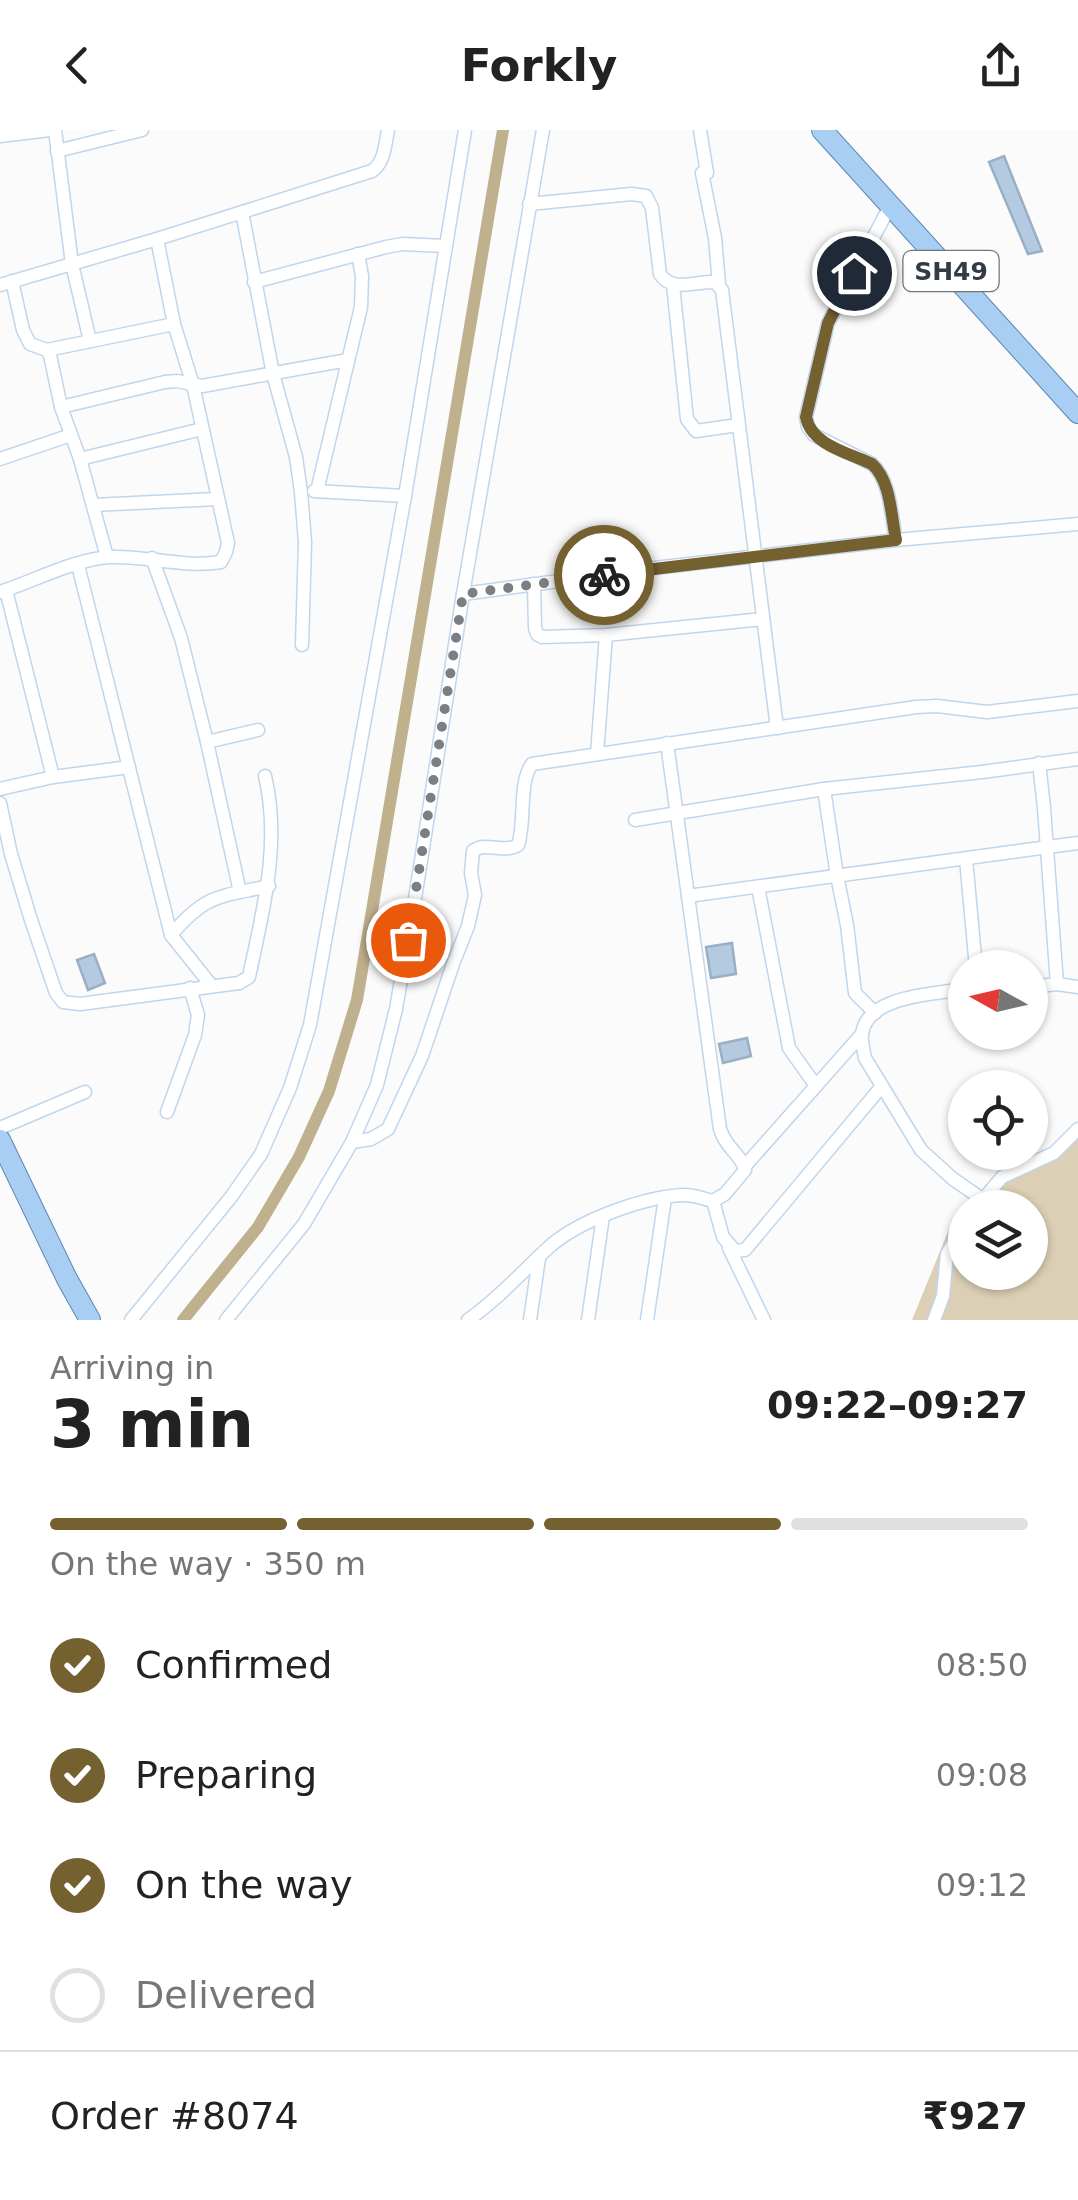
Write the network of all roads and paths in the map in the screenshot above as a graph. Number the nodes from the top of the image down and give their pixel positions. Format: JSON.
{"nodes":[{"id":1,"x":52,"y":130,"type":"edge"},
{"id":2,"x":142,"y":130,"type":"edge"},
{"id":3,"x":388,"y":130,"type":"edge"},
{"id":4,"x":465,"y":130,"type":"edge"},
{"id":5,"x":543,"y":130,"type":"edge"},
{"id":6,"x":700,"y":130,"type":"edge"},
{"id":7,"x":822,"y":130,"type":"edge"},
{"id":8,"x":0,"y":136,"type":"edge"},
{"id":9,"x":57,"y":151,"type":"junction"},
{"id":10,"x":529,"y":204,"type":"junction"},
{"id":11,"x":890,"y":206,"type":"junction"},
{"id":12,"x":242,"y":212,"type":"junction"},
{"id":13,"x":157,"y":239,"type":"junction"},
{"id":14,"x":446,"y":246,"type":"junction"},
{"id":15,"x":358,"y":254,"type":"junction"},
{"id":16,"x":72,"y":264,"type":"junction"},
{"id":17,"x":254,"y":282,"type":"junction"},
{"id":18,"x":6,"y":283,"type":"edge"},
{"id":19,"x":719,"y":284,"type":"junction"},
{"id":20,"x":673,"y":285,"type":"junction"},
{"id":21,"x":174,"y":324,"type":"junction"},
{"id":22,"x":90,"y":341,"type":"junction"},
{"id":23,"x":47,"y":350,"type":"junction"},
{"id":24,"x":348,"y":360,"type":"junction"},
{"id":25,"x":273,"y":374,"type":"junction"},
{"id":26,"x":193,"y":385,"type":"junction"},
{"id":27,"x":61,"y":407,"type":"junction"},
{"id":28,"x":1078,"y":413,"type":"edge"},
{"id":29,"x":738,"y":425,"type":"junction"},
{"id":30,"x":202,"y":429,"type":"junction"},
{"id":31,"x":71,"y":436,"type":"junction"},
{"id":32,"x":0,"y":458,"type":"edge"},
{"id":33,"x":80,"y":459,"type":"junction"},
{"id":34,"x":317,"y":491,"type":"junction"},
{"id":35,"x":301,"y":492,"type":"junction"},
{"id":36,"x":405,"y":496,"type":"junction"},
{"id":37,"x":217,"y":499,"type":"junction"},
{"id":38,"x":93,"y":505,"type":"junction"},
{"id":39,"x":1078,"y":524,"type":"edge"},
{"id":40,"x":896,"y":540,"type":"junction"},
{"id":41,"x":107,"y":557,"type":"junction"},
{"id":42,"x":754,"y":557,"type":"junction"},
{"id":43,"x":152,"y":558,"type":"junction"},
{"id":44,"x":78,"y":565,"type":"junction"},
{"id":45,"x":534,"y":584,"type":"junction"},
{"id":46,"x":3,"y":591,"type":"edge"},
{"id":47,"x":463,"y":594,"type":"junction"},
{"id":48,"x":763,"y":619,"type":"junction"},
{"id":49,"x":606,"y":635,"type":"junction"},
{"id":50,"x":302,"y":645,"type":"dead end"},
{"id":51,"x":1078,"y":701,"type":"edge"},
{"id":52,"x":777,"y":728,"type":"junction"},
{"id":53,"x":258,"y":730,"type":"dead end"},
{"id":54,"x":207,"y":742,"type":"junction"},
{"id":55,"x":666,"y":743,"type":"junction"},
{"id":56,"x":596,"y":754,"type":"junction"},
{"id":57,"x":1078,"y":759,"type":"edge"},
{"id":58,"x":1038,"y":764,"type":"junction"},
{"id":59,"x":130,"y":766,"type":"junction"},
{"id":60,"x":265,"y":776,"type":"dead end"},
{"id":61,"x":52,"y":777,"type":"junction"},
{"id":62,"x":0,"y":789,"type":"edge"},
{"id":63,"x":824,"y":789,"type":"junction"},
{"id":64,"x":0,"y":803,"type":"edge"},
{"id":65,"x":677,"y":814,"type":"junction"},
{"id":66,"x":634,"y":820,"type":"dead end"},
{"id":67,"x":1078,"y":843,"type":"edge"},
{"id":68,"x":1047,"y":848,"type":"junction"},
{"id":69,"x":966,"y":859,"type":"junction"},
{"id":70,"x":837,"y":876,"type":"junction"},
{"id":71,"x":269,"y":886,"type":"junction"},
{"id":72,"x":758,"y":887,"type":"junction"},
{"id":73,"x":240,"y":892,"type":"junction"},
{"id":74,"x":688,"y":896,"type":"junction"},
{"id":75,"x":171,"y":935,"type":"junction"},
{"id":76,"x":974,"y":950,"type":"edge"},
{"id":77,"x":1057,"y":984,"type":"junction"},
{"id":78,"x":211,"y":985,"type":"junction"},
{"id":79,"x":1048,"y":985,"type":"edge"},
{"id":80,"x":1078,"y":987,"type":"edge"},
{"id":81,"x":190,"y":988,"type":"junction"},
{"id":82,"x":948,"y":992,"type":"edge"},
{"id":83,"x":875,"y":1013,"type":"junction"},
{"id":84,"x":862,"y":1034,"type":"junction"},
{"id":85,"x":816,"y":1086,"type":"junction"},
{"id":86,"x":882,"y":1086,"type":"junction"},
{"id":87,"x":86,"y":1092,"type":"dead end"},
{"id":88,"x":167,"y":1112,"type":"dead end"},
{"id":89,"x":0,"y":1128,"type":"edge"},
{"id":90,"x":1078,"y":1130,"type":"edge"},
{"id":91,"x":0,"y":1140,"type":"edge"},
{"id":92,"x":352,"y":1142,"type":"junction"},
{"id":93,"x":745,"y":1166,"type":"junction"},
{"id":94,"x":965,"y":1190,"type":"edge"},
{"id":95,"x":992,"y":1190,"type":"edge"},
{"id":96,"x":665,"y":1198,"type":"junction"},
{"id":97,"x":713,"y":1202,"type":"junction"},
{"id":98,"x":602,"y":1216,"type":"junction"},
{"id":99,"x":730,"y":1248,"type":"junction"},
{"id":100,"x":948,"y":1254,"type":"edge"},
{"id":101,"x":539,"y":1258,"type":"junction"},
{"id":102,"x":90,"y":1320,"type":"edge"},
{"id":103,"x":130,"y":1320,"type":"edge"},
{"id":104,"x":226,"y":1320,"type":"edge"},
{"id":105,"x":468,"y":1320,"type":"edge"},
{"id":106,"x":530,"y":1320,"type":"edge"},
{"id":107,"x":588,"y":1320,"type":"edge"},
{"id":108,"x":647,"y":1320,"type":"edge"},
{"id":109,"x":764,"y":1320,"type":"edge"},
{"id":110,"x":934,"y":1320,"type":"edge"}],
"edges":[{"from":1,"to":8,"type":"street"},
{"from":1,"to":9,"type":"street"},
{"from":2,"to":9,"type":"street"},
{"from":3,"to":12,"type":"street"},
{"from":4,"to":14,"type":"street"},
{"from":5,"to":10,"type":"street"},
{"from":6,"to":19,"type":"street"},
{"from":7,"to":11,"type":"main road","number":"SH49"},
{"from":9,"to":16,"type":"street"},
{"from":10,"to":20,"type":"street"},
{"from":10,"to":47,"type":"street"},
{"from":11,"to":28,"type":"main road","number":"SH49"},
{"from":11,"to":40,"type":"street"},
{"from":12,"to":13,"type":"street"},
{"from":12,"to":17,"type":"street"},
{"from":13,"to":16,"type":"street"},
{"from":13,"to":21,"type":"street"},
{"from":14,"to":15,"type":"street"},
{"from":14,"to":36,"type":"street"},
{"from":15,"to":17,"type":"street"},
{"from":15,"to":24,"type":"street"},
{"from":16,"to":18,"type":"street"},
{"from":16,"to":22,"type":"street"},
{"from":17,"to":25,"type":"street"},
{"from":18,"to":23,"type":"street"},
{"from":19,"to":20,"type":"street"},
{"from":19,"to":29,"type":"street"},
{"from":20,"to":29,"type":"street"},
{"from":21,"to":22,"type":"street"},
{"from":21,"to":26,"type":"street"},
{"from":22,"to":23,"type":"street"},
{"from":23,"to":27,"type":"street"},
{"from":24,"to":25,"type":"street"},
{"from":24,"to":34,"type":"street"},
{"from":25,"to":26,"type":"street"},
{"from":25,"to":35,"type":"street"},
{"from":26,"to":27,"type":"street"},
{"from":26,"to":30,"type":"street"},
{"from":27,"to":31,"type":"street"},
{"from":29,"to":42,"type":"street"},
{"from":30,"to":33,"type":"street"},
{"from":30,"to":37,"type":"street"},
{"from":31,"to":32,"type":"street"},
{"from":31,"to":33,"type":"street"},
{"from":33,"to":38,"type":"street"},
{"from":34,"to":35,"type":"street"},
{"from":34,"to":36,"type":"street"},
{"from":35,"to":50,"type":"street"},
{"from":36,"to":103,"type":"street"},
{"from":37,"to":38,"type":"street"},
{"from":37,"to":43,"type":"street"},
{"from":38,"to":41,"type":"street"},
{"from":39,"to":40,"type":"street"},
{"from":40,"to":42,"type":"street"},
{"from":41,"to":43,"type":"street"},
{"from":41,"to":44,"type":"street"},
{"from":42,"to":45,"type":"street"},
{"from":42,"to":48,"type":"street"},
{"from":43,"to":54,"type":"street"},
{"from":44,"to":46,"type":"street"},
{"from":44,"to":59,"type":"street"},
{"from":45,"to":47,"type":"street"},
{"from":45,"to":49,"type":"street"},
{"from":46,"to":61,"type":"street"},
{"from":47,"to":92,"type":"street"},
{"from":48,"to":49,"type":"street"},
{"from":48,"to":52,"type":"street"},
{"from":49,"to":56,"type":"street"},
{"from":51,"to":52,"type":"street"},
{"from":52,"to":55,"type":"street"},
{"from":53,"to":54,"type":"street"},
{"from":54,"to":73,"type":"street"},
{"from":55,"to":56,"type":"street"},
{"from":55,"to":65,"type":"street"},
{"from":56,"to":92,"type":"street"},
{"from":57,"to":58,"type":"street"},
{"from":58,"to":63,"type":"street"},
{"from":58,"to":68,"type":"street"},
{"from":59,"to":61,"type":"street"},
{"from":59,"to":75,"type":"street"},
{"from":60,"to":71,"type":"street"},
{"from":61,"to":62,"type":"street"},
{"from":63,"to":65,"type":"street"},
{"from":63,"to":70,"type":"street"},
{"from":64,"to":81,"type":"street"},
{"from":65,"to":66,"type":"street"},
{"from":65,"to":74,"type":"street"},
{"from":67,"to":68,"type":"street"},
{"from":68,"to":69,"type":"street"},
{"from":68,"to":77,"type":"street"},
{"from":69,"to":70,"type":"street"},
{"from":69,"to":76,"type":"street"},
{"from":70,"to":72,"type":"street"},
{"from":70,"to":83,"type":"street"},
{"from":71,"to":73,"type":"street"},
{"from":71,"to":78,"type":"street"},
{"from":72,"to":74,"type":"street"},
{"from":72,"to":85,"type":"street"},
{"from":73,"to":75,"type":"street"},
{"from":74,"to":93,"type":"street"},
{"from":75,"to":78,"type":"street"},
{"from":77,"to":79,"type":"street"},
{"from":77,"to":80,"type":"street"},
{"from":78,"to":81,"type":"street"},
{"from":81,"to":88,"type":"street"},
{"from":82,"to":83,"type":"street"},
{"from":83,"to":84,"type":"street"},
{"from":84,"to":85,"type":"street"},
{"from":84,"to":86,"type":"street"},
{"from":85,"to":93,"type":"street"},
{"from":86,"to":94,"type":"street"},
{"from":86,"to":99,"type":"street"},
{"from":87,"to":89,"type":"street"},
{"from":90,"to":95,"type":"street"},
{"from":91,"to":102,"type":"main road"},
{"from":92,"to":104,"type":"street"},
{"from":93,"to":97,"type":"street"},
{"from":96,"to":97,"type":"street"},
{"from":96,"to":98,"type":"street"},
{"from":96,"to":108,"type":"street"},
{"from":97,"to":99,"type":"street"},
{"from":98,"to":101,"type":"street"},
{"from":98,"to":107,"type":"street"},
{"from":99,"to":109,"type":"street"},
{"from":100,"to":110,"type":"street"},
{"from":101,"to":105,"type":"street"},
{"from":101,"to":106,"type":"street"}]}
